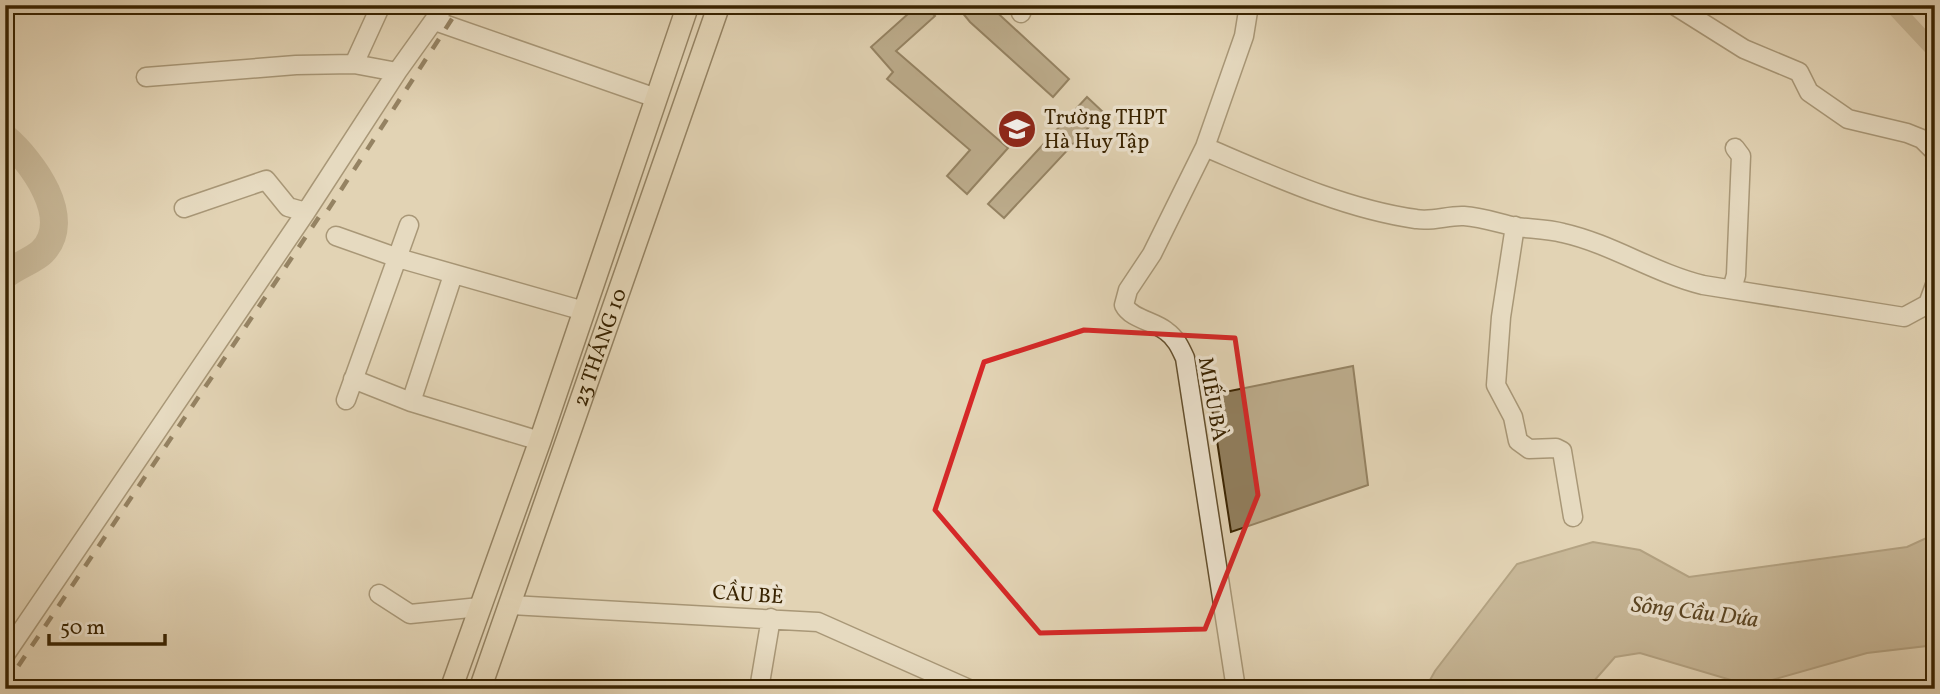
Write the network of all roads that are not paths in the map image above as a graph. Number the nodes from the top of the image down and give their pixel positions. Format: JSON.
{"nodes":[{"id":1,"x":381,"y":5,"type":"edge"},
{"id":2,"x":445,"y":5,"type":"edge"},
{"id":3,"x":688,"y":5,"type":"edge"},
{"id":4,"x":719,"y":5,"type":"edge"},
{"id":5,"x":1249,"y":5,"type":"edge"},
{"id":6,"x":1674,"y":5,"type":"edge"},
{"id":7,"x":435,"y":21,"type":"junction"},
{"id":8,"x":354,"y":64,"type":"junction"},
{"id":9,"x":397,"y":72,"type":"junction"},
{"id":10,"x":146,"y":77,"type":"dead end"},
{"id":11,"x":656,"y":98,"type":"junction"},
{"id":12,"x":1205,"y":147,"type":"junction"},
{"id":13,"x":1735,"y":148,"type":"dead end"},
{"id":14,"x":1935,"y":152,"type":"edge"},
{"id":15,"x":184,"y":208,"type":"dead end"},
{"id":16,"x":306,"y":212,"type":"junction"},
{"id":17,"x":409,"y":225,"type":"dead end"},
{"id":18,"x":1515,"y":226,"type":"junction"},
{"id":19,"x":335,"y":236,"type":"dead end"},
{"id":20,"x":398,"y":258,"type":"junction"},
{"id":21,"x":453,"y":275,"type":"junction"},
{"id":22,"x":1935,"y":285,"type":"edge"},
{"id":23,"x":1731,"y":289,"type":"junction"},
{"id":24,"x":584,"y":311,"type":"junction"},
{"id":25,"x":354,"y":379,"type":"junction"},
{"id":26,"x":346,"y":400,"type":"dead end"},
{"id":27,"x":411,"y":402,"type":"junction"},
{"id":28,"x":540,"y":441,"type":"junction"},
{"id":29,"x":1573,"y":517,"type":"dead end"},
{"id":30,"x":379,"y":594,"type":"dead end"},
{"id":31,"x":511,"y":605,"type":"junction"},
{"id":32,"x":480,"y":607,"type":"junction"},
{"id":33,"x":771,"y":618,"type":"junction"},
{"id":34,"x":5,"y":655,"type":"edge"},
{"id":35,"x":943,"y":684,"type":"edge"},
{"id":36,"x":451,"y":689,"type":"edge"},
{"id":37,"x":480,"y":689,"type":"edge"},
{"id":38,"x":759,"y":689,"type":"edge"},
{"id":39,"x":969,"y":689,"type":"edge"},
{"id":40,"x":1236,"y":689,"type":"edge"}],
"edges":[{"from":1,"to":8,"type":"street"},
{"from":2,"to":7,"type":"street"},
{"from":3,"to":11,"type":"main road","name":"23 THÁNG 10"},
{"from":4,"to":31,"type":"main road","name":"23 THÁNG 10"},
{"from":5,"to":12,"type":"street","name":"MIẾU BÀ"},
{"from":6,"to":14,"type":"street"},
{"from":7,"to":9,"type":"street"},
{"from":7,"to":11,"type":"street"},
{"from":8,"to":9,"type":"street"},
{"from":8,"to":10,"type":"street"},
{"from":9,"to":16,"type":"street"},
{"from":11,"to":24,"type":"main road","name":"23 THÁNG 10"},
{"from":12,"to":18,"type":"street"},
{"from":12,"to":40,"type":"street","name":"MIẾU BÀ"},
{"from":13,"to":23,"type":"street"},
{"from":15,"to":16,"type":"street"},
{"from":16,"to":34,"type":"street"},
{"from":17,"to":20,"type":"street"},
{"from":18,"to":23,"type":"street"},
{"from":18,"to":29,"type":"street"},
{"from":19,"to":20,"type":"street"},
{"from":20,"to":21,"type":"street"},
{"from":20,"to":25,"type":"street"},
{"from":21,"to":24,"type":"street"},
{"from":21,"to":27,"type":"street"},
{"from":22,"to":23,"type":"street"},
{"from":24,"to":28,"type":"main road","name":"23 THÁNG 10"},
{"from":25,"to":26,"type":"street"},
{"from":25,"to":27,"type":"street"},
{"from":27,"to":28,"type":"street"},
{"from":28,"to":32,"type":"main road","name":"23 THÁNG 10"},
{"from":30,"to":32,"type":"street"},
{"from":31,"to":32,"type":"main road"},
{"from":31,"to":33,"type":"street","name":"CẦU BÈ"},
{"from":31,"to":37,"type":"main road","name":"23 THÁNG 10"},
{"from":32,"to":36,"type":"main road","name":"23 THÁNG 10"},
{"from":33,"to":35,"type":"street","name":"CẦU BÈ"},
{"from":33,"to":38,"type":"street"},
{"from":35,"to":39,"type":"street","name":"CẦU BÈ"}]}
